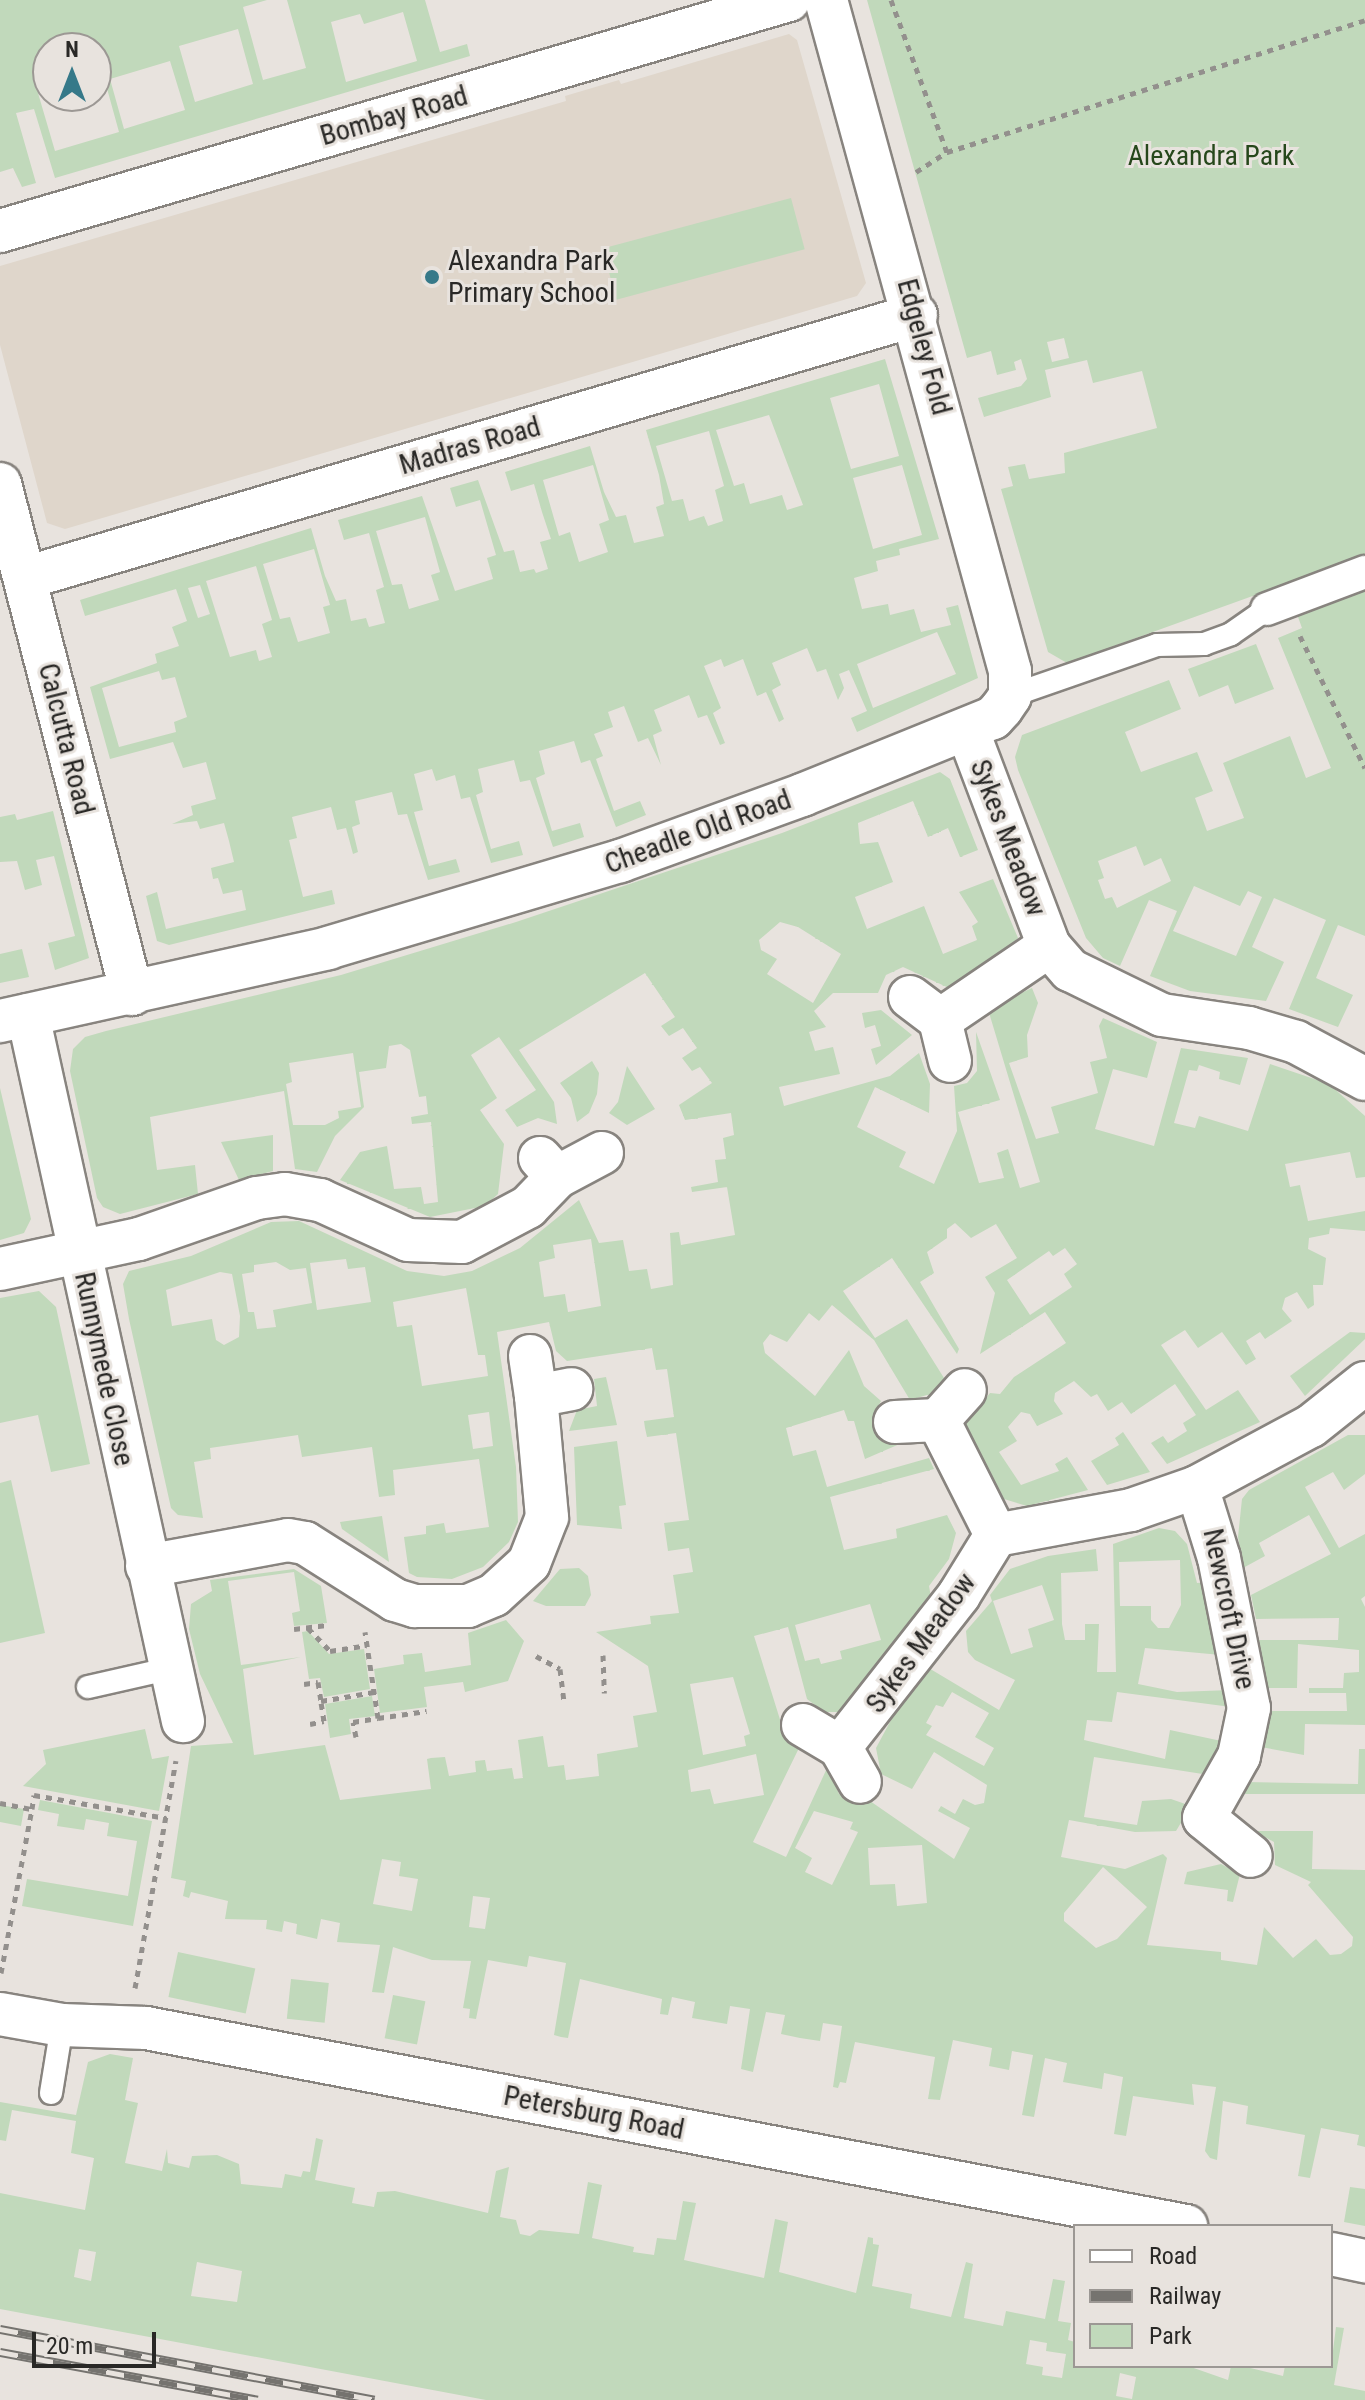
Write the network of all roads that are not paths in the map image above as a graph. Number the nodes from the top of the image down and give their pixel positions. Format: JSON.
{"nodes":[{"id":1,"x":789,"y":0,"type":"edge"},
{"id":2,"x":826,"y":0,"type":"edge"},
{"id":3,"x":0,"y":231,"type":"edge"},
{"id":4,"x":916,"y":315,"type":"junction"},
{"id":5,"x":0,"y":484,"type":"edge"},
{"id":6,"x":1365,"y":572,"type":"edge"},
{"id":7,"x":25,"y":578,"type":"junction"},
{"id":8,"x":1276,"y":606,"type":"joint"},
{"id":9,"x":1010,"y":696,"type":"junction"},
{"id":10,"x":967,"y":729,"type":"junction"},
{"id":11,"x":1049,"y":946,"type":"junction"},
{"id":12,"x":132,"y":994,"type":"junction"},
{"id":13,"x":14,"y":1018,"type":"edge"},
{"id":14,"x":950,"y":1061,"type":"dead end"},
{"id":15,"x":1365,"y":1079,"type":"edge"},
{"id":16,"x":602,"y":1153,"type":"dead end"},
{"id":17,"x":79,"y":1253,"type":"junction"},
{"id":18,"x":0,"y":1269,"type":"edge"},
{"id":19,"x":546,"y":1380,"type":"dead end"},
{"id":20,"x":1364,"y":1386,"type":"edge"},
{"id":21,"x":895,"y":1422,"type":"dead end"},
{"id":22,"x":1197,"y":1487,"type":"junction"},
{"id":23,"x":996,"y":1535,"type":"junction"},
{"id":24,"x":147,"y":1566,"type":"junction"},
{"id":25,"x":168,"y":1669,"type":"junction"},
{"id":26,"x":88,"y":1687,"type":"dead end"},
{"id":27,"x":183,"y":1721,"type":"road end"},
{"id":28,"x":803,"y":1725,"type":"dead end"},
{"id":29,"x":1251,"y":1856,"type":"dead end"},
{"id":30,"x":0,"y":2014,"type":"edge"},
{"id":31,"x":62,"y":2025,"type":"junction"},
{"id":32,"x":51,"y":2093,"type":"dead end"},
{"id":33,"x":1175,"y":2224,"type":"edge"},
{"id":34,"x":1333,"y":2254,"type":"edge"},
{"id":35,"x":1365,"y":2261,"type":"edge"}],
"edges":[{"from":1,"to":3,"type":"street","name":"Bombay Road"},
{"from":2,"to":4,"type":"street","name":"Edgeley Fold"},
{"from":4,"to":7,"type":"street","name":"Madras Road"},
{"from":4,"to":9,"type":"street","name":"Edgeley Fold"},
{"from":5,"to":7,"type":"street","name":"Calcutta Road"},
{"from":6,"to":8,"type":"street","name":"Cheadle Old Road"},
{"from":7,"to":12,"type":"street","name":"Calcutta Road"},
{"from":8,"to":9,"type":"lane","name":"Cheadle Old Road"},
{"from":9,"to":10,"type":"street","name":"Cheadle Old Road"},
{"from":10,"to":11,"type":"street","name":"Sykes Meadow"},
{"from":10,"to":12,"type":"street","name":"Cheadle Old Road"},
{"from":11,"to":14,"type":"street","name":"Sykes Meadow"},
{"from":11,"to":15,"type":"street","name":"Sykes Meadow"},
{"from":12,"to":13,"type":"street","name":"Cheadle Old Road"},
{"from":13,"to":17,"type":"street","name":"Runnymede Close"},
{"from":16,"to":17,"type":"street"},
{"from":17,"to":18,"type":"street"},
{"from":17,"to":24,"type":"street","name":"Runnymede Close"},
{"from":19,"to":24,"type":"street"},
{"from":20,"to":22,"type":"street"},
{"from":21,"to":23,"type":"street"},
{"from":22,"to":23,"type":"street"},
{"from":22,"to":29,"type":"street","name":"Newcroft Drive"},
{"from":23,"to":28,"type":"street","name":"Sykes Meadow"},
{"from":24,"to":25,"type":"street","name":"Runnymede Close"},
{"from":25,"to":26,"type":"lane"},
{"from":25,"to":27,"type":"street","name":"Runnymede Close"},
{"from":30,"to":31,"type":"street","name":"Petersburg Road"},
{"from":31,"to":32,"type":"lane"},
{"from":31,"to":33,"type":"street","name":"Petersburg Road"},
{"from":34,"to":35,"type":"street"}]}
